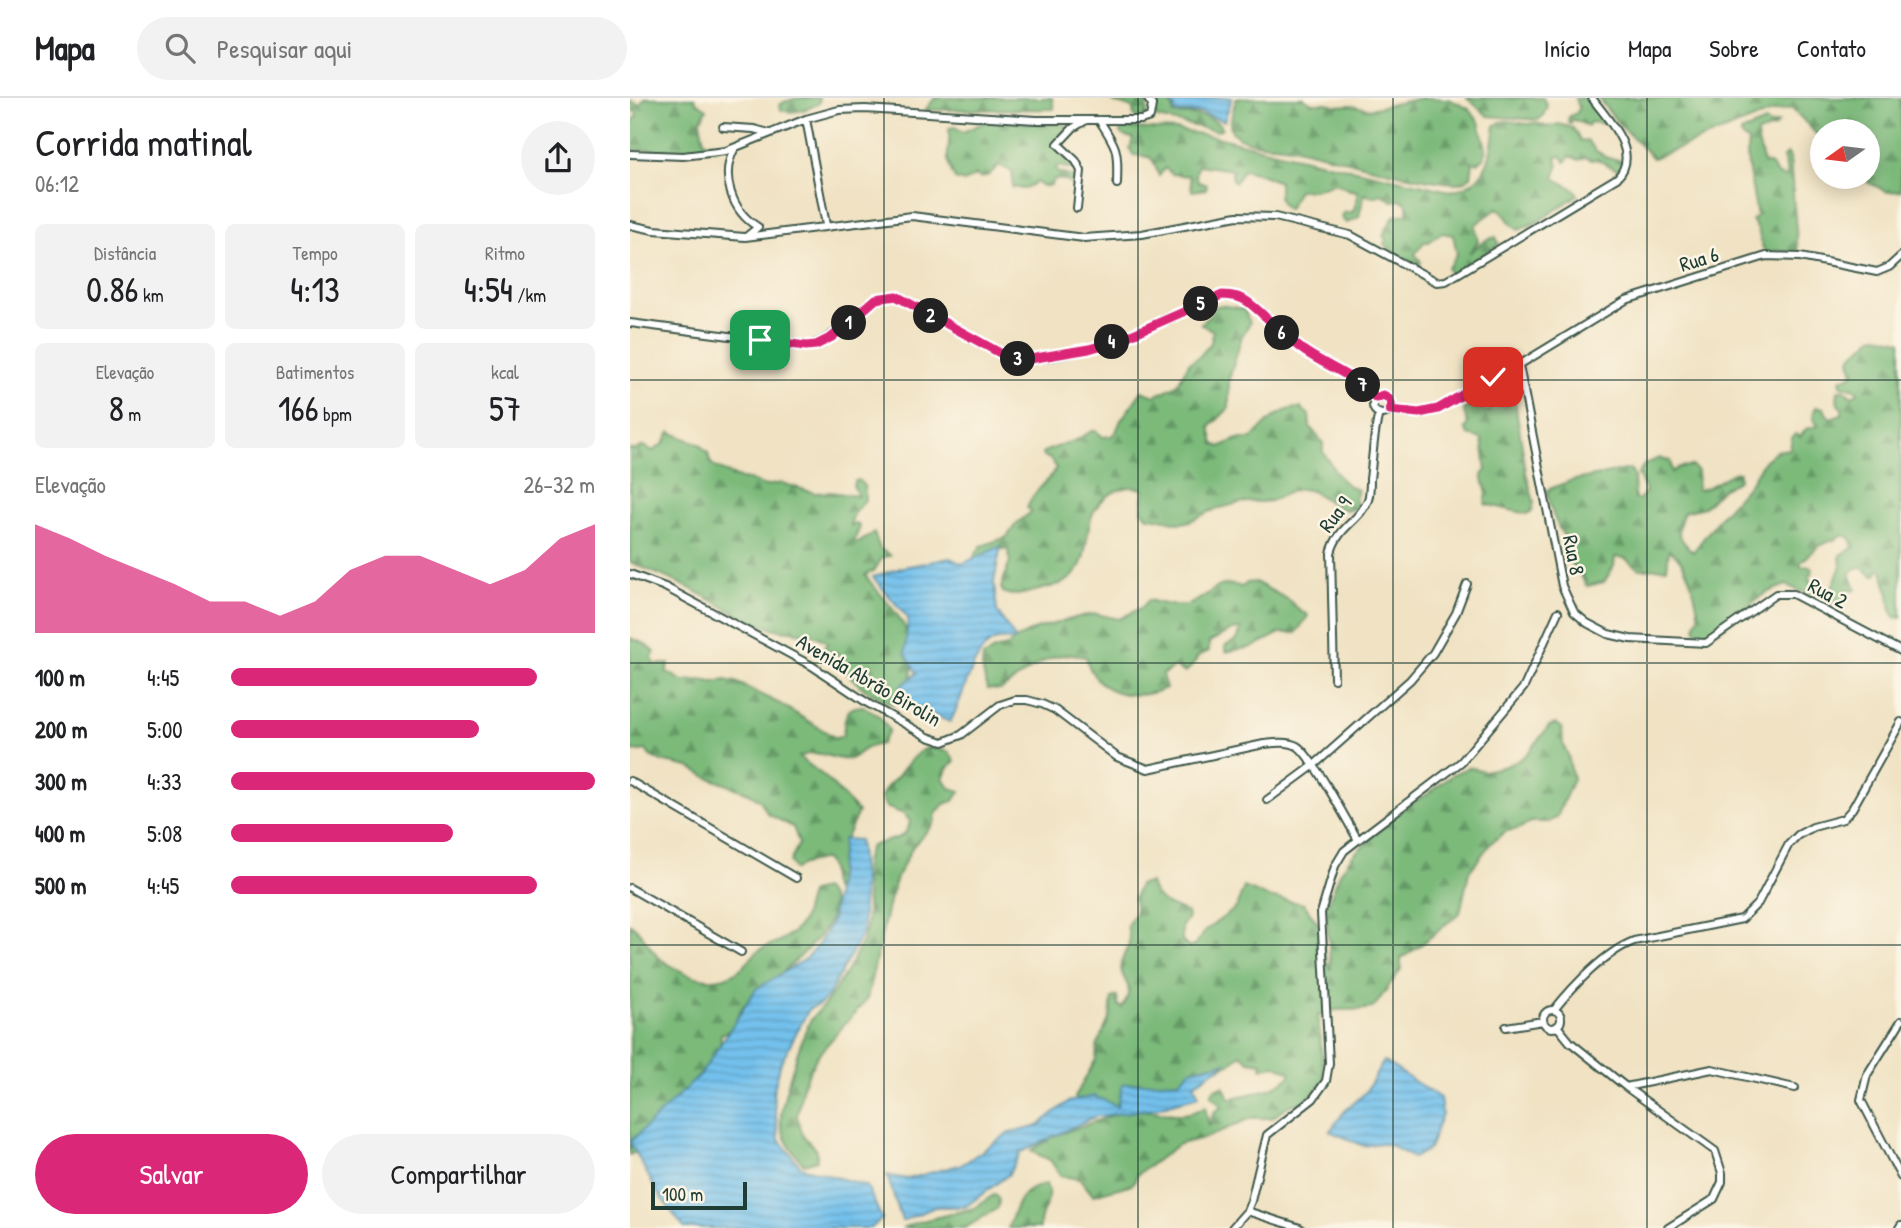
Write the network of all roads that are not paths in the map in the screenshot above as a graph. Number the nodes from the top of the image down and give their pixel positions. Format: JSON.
{"nodes":[{"id":1,"x":1147,"y":98,"type":"edge"},
{"id":2,"x":1158,"y":98,"type":"edge"},
{"id":3,"x":1592,"y":98,"type":"edge"},
{"id":4,"x":1152,"y":105,"type":"junction"},
{"id":5,"x":806,"y":119,"type":"junction"},
{"id":6,"x":1087,"y":120,"type":"junction"},
{"id":7,"x":1099,"y":120,"type":"junction"},
{"id":8,"x":723,"y":127,"type":"dead end"},
{"id":9,"x":771,"y":133,"type":"junction"},
{"id":10,"x":734,"y":148,"type":"junction"},
{"id":11,"x":630,"y":154,"type":"edge"},
{"id":12,"x":1117,"y":184,"type":"dead end"},
{"id":13,"x":1077,"y":208,"type":"dead end"},
{"id":14,"x":630,"y":225,"type":"edge"},
{"id":15,"x":826,"y":225,"type":"junction"},
{"id":16,"x":745,"y":237,"type":"junction"},
{"id":17,"x":1901,"y":256,"type":"edge"},
{"id":18,"x":630,"y":323,"type":"edge"},
{"id":19,"x":1519,"y":365,"type":"junction"},
{"id":20,"x":1376,"y":398,"type":"junction"},
{"id":21,"x":1390,"y":410,"type":"junction"},
{"id":22,"x":1379,"y":414,"type":"junction"},
{"id":23,"x":630,"y":574,"type":"edge"},
{"id":24,"x":1467,"y":584,"type":"dead end"},
{"id":25,"x":1558,"y":612,"type":"dead end"},
{"id":26,"x":1706,"y":643,"type":"joint"},
{"id":27,"x":1901,"y":651,"type":"edge"},
{"id":28,"x":1334,"y":679,"type":"dead end"},
{"id":29,"x":1901,"y":722,"type":"edge"},
{"id":30,"x":1313,"y":766,"type":"junction"},
{"id":31,"x":633,"y":783,"type":"edge"},
{"id":32,"x":630,"y":793,"type":"edge"},
{"id":33,"x":1267,"y":800,"type":"dead end"},
{"id":34,"x":1358,"y":840,"type":"junction"},
{"id":35,"x":796,"y":877,"type":"dead end"},
{"id":36,"x":630,"y":888,"type":"edge"},
{"id":37,"x":741,"y":952,"type":"dead end"},
{"id":38,"x":1554,"y":1010,"type":"junction"},
{"id":39,"x":1543,"y":1021,"type":"junction"},
{"id":40,"x":1901,"y":1021,"type":"edge"},
{"id":41,"x":1557,"y":1026,"type":"junction"},
{"id":42,"x":1506,"y":1027,"type":"dead end"},
{"id":43,"x":1626,"y":1087,"type":"junction"},
{"id":44,"x":1795,"y":1088,"type":"dead end"},
{"id":45,"x":1901,"y":1177,"type":"edge"},
{"id":46,"x":1247,"y":1211,"type":"junction"},
{"id":47,"x":1231,"y":1228,"type":"edge"},
{"id":48,"x":1300,"y":1228,"type":"edge"},
{"id":49,"x":1668,"y":1228,"type":"edge"}],
"edges":[{"from":1,"to":4,"type":"street"},
{"from":2,"to":4,"type":"street"},
{"from":3,"to":15,"type":"street"},
{"from":4,"to":7,"type":"street"},
{"from":5,"to":6,"type":"street"},
{"from":5,"to":9,"type":"street"},
{"from":5,"to":15,"type":"street"},
{"from":6,"to":7,"type":"street"},
{"from":6,"to":13,"type":"street"},
{"from":7,"to":12,"type":"street"},
{"from":8,"to":9,"type":"street"},
{"from":9,"to":10,"type":"street"},
{"from":10,"to":11,"type":"street"},
{"from":10,"to":16,"type":"street"},
{"from":14,"to":16,"type":"street"},
{"from":15,"to":16,"type":"street"},
{"from":17,"to":19,"type":"street","name":"Rua 6"},
{"from":18,"to":20,"type":"street"},
{"from":19,"to":21,"type":"street","name":"Rua 6"},
{"from":19,"to":26,"type":"street","name":"Rua 8"},
{"from":20,"to":21,"type":"street"},
{"from":20,"to":22,"type":"street"},
{"from":21,"to":22,"type":"street"},
{"from":22,"to":28,"type":"street","name":"Rua 9"},
{"from":23,"to":30,"type":"street","name":"Avenida Abrão Birolin"},
{"from":24,"to":30,"type":"street"},
{"from":25,"to":34,"type":"street"},
{"from":26,"to":27,"type":"street","name":"Rua 2"},
{"from":29,"to":38,"type":"street"},
{"from":30,"to":33,"type":"street"},
{"from":30,"to":34,"type":"street","name":"Avenida Abrão Birolin"},
{"from":31,"to":32,"type":"street"},
{"from":31,"to":35,"type":"street"},
{"from":34,"to":46,"type":"street"},
{"from":36,"to":37,"type":"street"},
{"from":38,"to":39,"type":"street"},
{"from":38,"to":41,"type":"street"},
{"from":39,"to":41,"type":"street"},
{"from":39,"to":42,"type":"street"},
{"from":40,"to":45,"type":"street"},
{"from":41,"to":43,"type":"street"},
{"from":43,"to":44,"type":"street"},
{"from":43,"to":49,"type":"street"},
{"from":46,"to":47,"type":"street"},
{"from":46,"to":48,"type":"street"}]}
